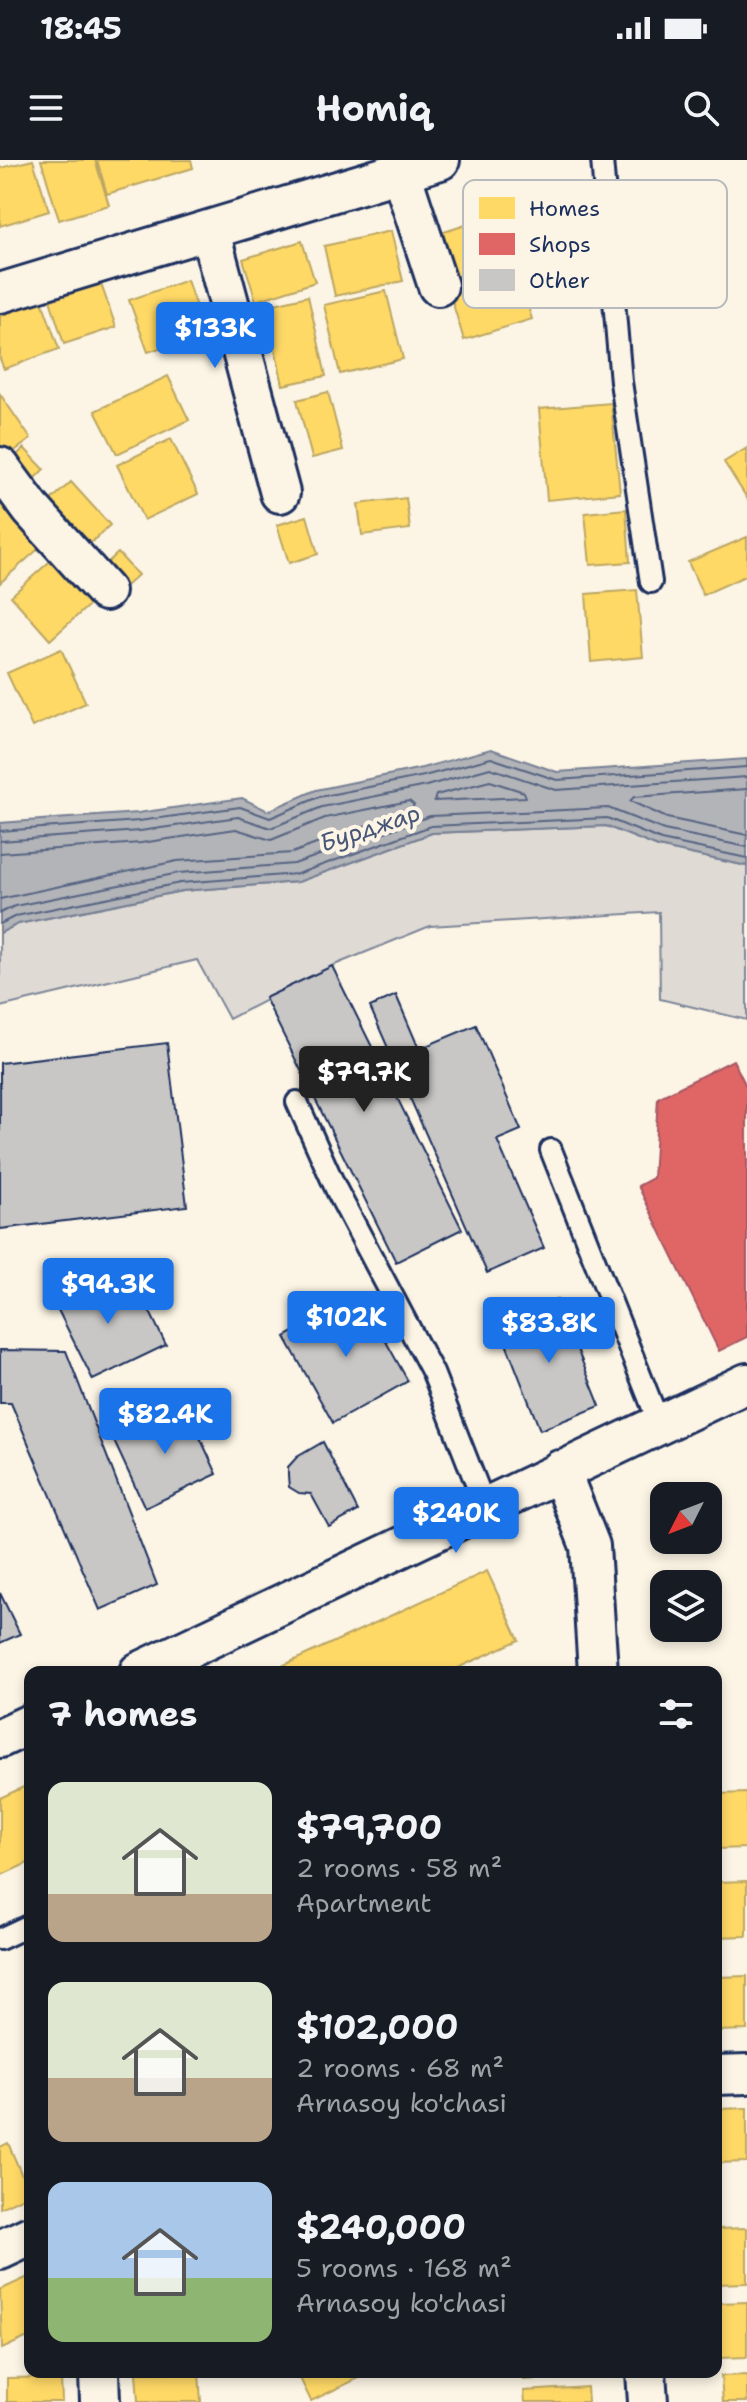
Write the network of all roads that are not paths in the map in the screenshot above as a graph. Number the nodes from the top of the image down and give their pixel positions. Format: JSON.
{"nodes":[{"id":1,"x":440,"y":160,"type":"edge"},
{"id":2,"x":602,"y":160,"type":"edge"},
{"id":3,"x":401,"y":173,"type":"junction"},
{"id":4,"x":604,"y":180,"type":"edge"},
{"id":5,"x":210,"y":232,"type":"junction"},
{"id":6,"x":438,"y":286,"type":"dead end"},
{"id":7,"x":0,"y":293,"type":"edge"},
{"id":8,"x":615,"y":308,"type":"edge"},
{"id":9,"x":0,"y":467,"type":"edge"},
{"id":10,"x":280,"y":493,"type":"dead end"},
{"id":11,"x":651,"y":582,"type":"dead end"},
{"id":12,"x":105,"y":591,"type":"dead end"},
{"id":13,"x":297,"y":1102,"type":"dead end"},
{"id":14,"x":551,"y":1150,"type":"dead end"},
{"id":15,"x":747,"y":1383,"type":"edge"},
{"id":16,"x":659,"y":1423,"type":"junction"},
{"id":17,"x":560,"y":1470,"type":"junction"},
{"id":18,"x":485,"y":1506,"type":"junction"},
{"id":19,"x":152,"y":1666,"type":"edge"},
{"id":20,"x":598,"y":1666,"type":"edge"},
{"id":21,"x":24,"y":1727,"type":"edge"},
{"id":22,"x":0,"y":1738,"type":"edge"},
{"id":23,"x":24,"y":1928,"type":"edge"},
{"id":24,"x":0,"y":1939,"type":"edge"},
{"id":25,"x":747,"y":2074,"type":"edge"},
{"id":26,"x":722,"y":2075,"type":"edge"},
{"id":27,"x":24,"y":2239,"type":"edge"},
{"id":28,"x":0,"y":2250,"type":"edge"},
{"id":29,"x":99,"y":2378,"type":"edge"},
{"id":30,"x":646,"y":2378,"type":"edge"},
{"id":31,"x":100,"y":2402,"type":"edge"},
{"id":32,"x":648,"y":2402,"type":"edge"}],
"edges":[{"from":1,"to":3,"type":"street"},
{"from":2,"to":4,"type":"lane"},
{"from":3,"to":5,"type":"street"},
{"from":3,"to":6,"type":"street"},
{"from":5,"to":7,"type":"street"},
{"from":5,"to":10,"type":"street"},
{"from":8,"to":11,"type":"lane"},
{"from":9,"to":12,"type":"street"},
{"from":13,"to":18,"type":"lane"},
{"from":14,"to":16,"type":"lane"},
{"from":15,"to":16,"type":"street"},
{"from":16,"to":17,"type":"street"},
{"from":17,"to":18,"type":"street"},
{"from":17,"to":20,"type":"street"},
{"from":18,"to":19,"type":"street"},
{"from":21,"to":22,"type":"street"},
{"from":23,"to":24,"type":"lane"},
{"from":25,"to":26,"type":"street"},
{"from":27,"to":28,"type":"street"},
{"from":29,"to":31,"type":"street"},
{"from":30,"to":32,"type":"street"}]}
